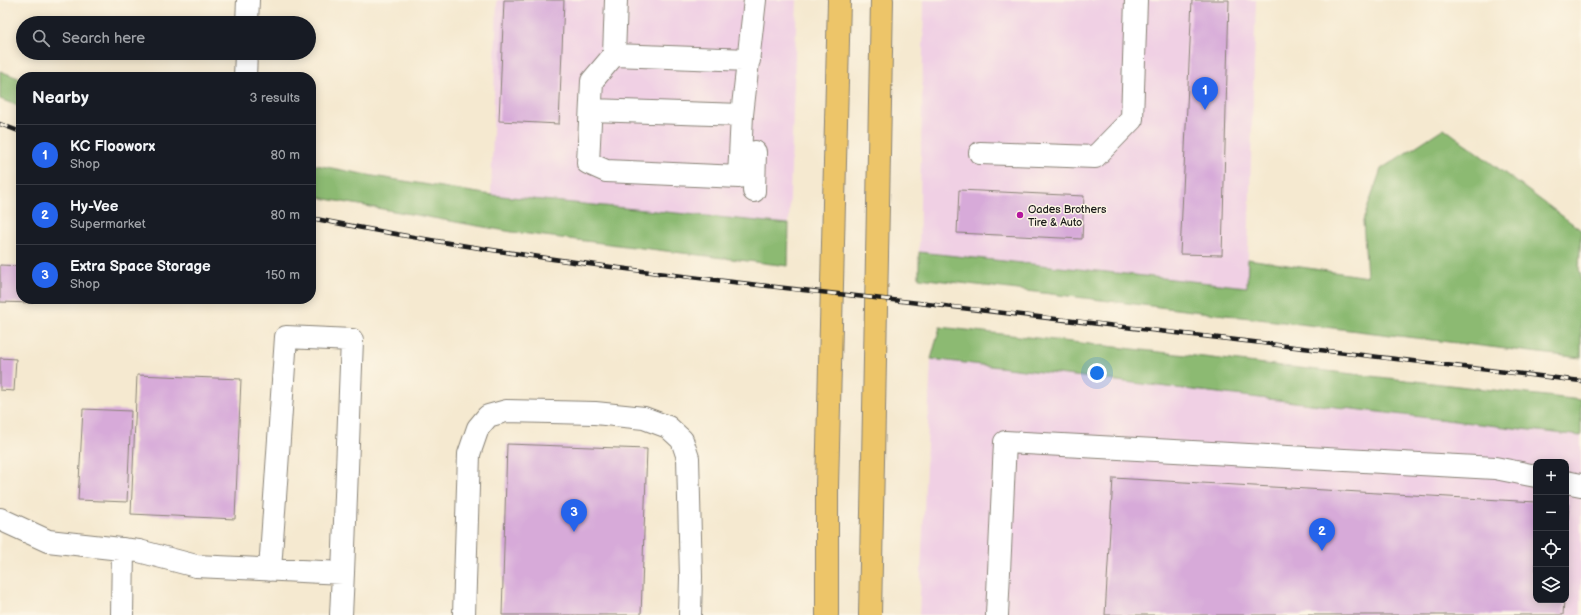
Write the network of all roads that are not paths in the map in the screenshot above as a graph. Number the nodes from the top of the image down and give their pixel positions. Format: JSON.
{"nodes":[{"id":1,"x":248,"y":0,"type":"edge"},
{"id":2,"x":616,"y":0,"type":"edge"},
{"id":3,"x":755,"y":0,"type":"edge"},
{"id":4,"x":839,"y":0,"type":"edge"},
{"id":5,"x":882,"y":0,"type":"edge"},
{"id":6,"x":1136,"y":0,"type":"edge"},
{"id":7,"x":247,"y":16,"type":"edge"},
{"id":8,"x":614,"y":55,"type":"junction"},
{"id":9,"x":246,"y":60,"type":"edge"},
{"id":10,"x":748,"y":70,"type":"junction"},
{"id":11,"x":245,"y":72,"type":"edge"},
{"id":12,"x":590,"y":110,"type":"junction"},
{"id":13,"x":742,"y":116,"type":"junction"},
{"id":14,"x":980,"y":154,"type":"dead end"},
{"id":15,"x":754,"y":191,"type":"dead end"},
{"id":16,"x":1533,"y":475,"type":"edge"},
{"id":17,"x":1569,"y":483,"type":"edge"},
{"id":18,"x":1581,"y":485,"type":"edge"},
{"id":19,"x":0,"y":519,"type":"edge"},
{"id":20,"x":123,"y":550,"type":"junction"},
{"id":21,"x":270,"y":570,"type":"junction"},
{"id":22,"x":343,"y":573,"type":"junction"},
{"id":23,"x":122,"y":615,"type":"edge"},
{"id":24,"x":341,"y":615,"type":"edge"},
{"id":25,"x":464,"y":615,"type":"edge"},
{"id":26,"x":690,"y":615,"type":"edge"},
{"id":27,"x":826,"y":615,"type":"edge"},
{"id":28,"x":870,"y":615,"type":"edge"},
{"id":29,"x":997,"y":615,"type":"edge"}],
"edges":[{"from":1,"to":7,"type":"street"},
{"from":2,"to":8,"type":"street"},
{"from":3,"to":10,"type":"street"},
{"from":4,"to":27,"type":"main road"},
{"from":5,"to":28,"type":"main road"},
{"from":6,"to":14,"type":"street"},
{"from":8,"to":10,"type":"street"},
{"from":8,"to":12,"type":"street"},
{"from":9,"to":11,"type":"street"},
{"from":10,"to":13,"type":"street"},
{"from":10,"to":15,"type":"street"},
{"from":12,"to":13,"type":"street"},
{"from":12,"to":13,"type":"street"},
{"from":16,"to":29,"type":"street"},
{"from":17,"to":18,"type":"street"},
{"from":19,"to":20,"type":"street"},
{"from":20,"to":21,"type":"street"},
{"from":20,"to":23,"type":"street"},
{"from":21,"to":22,"type":"street"},
{"from":21,"to":22,"type":"street"},
{"from":22,"to":24,"type":"street"},
{"from":25,"to":26,"type":"street"}]}
